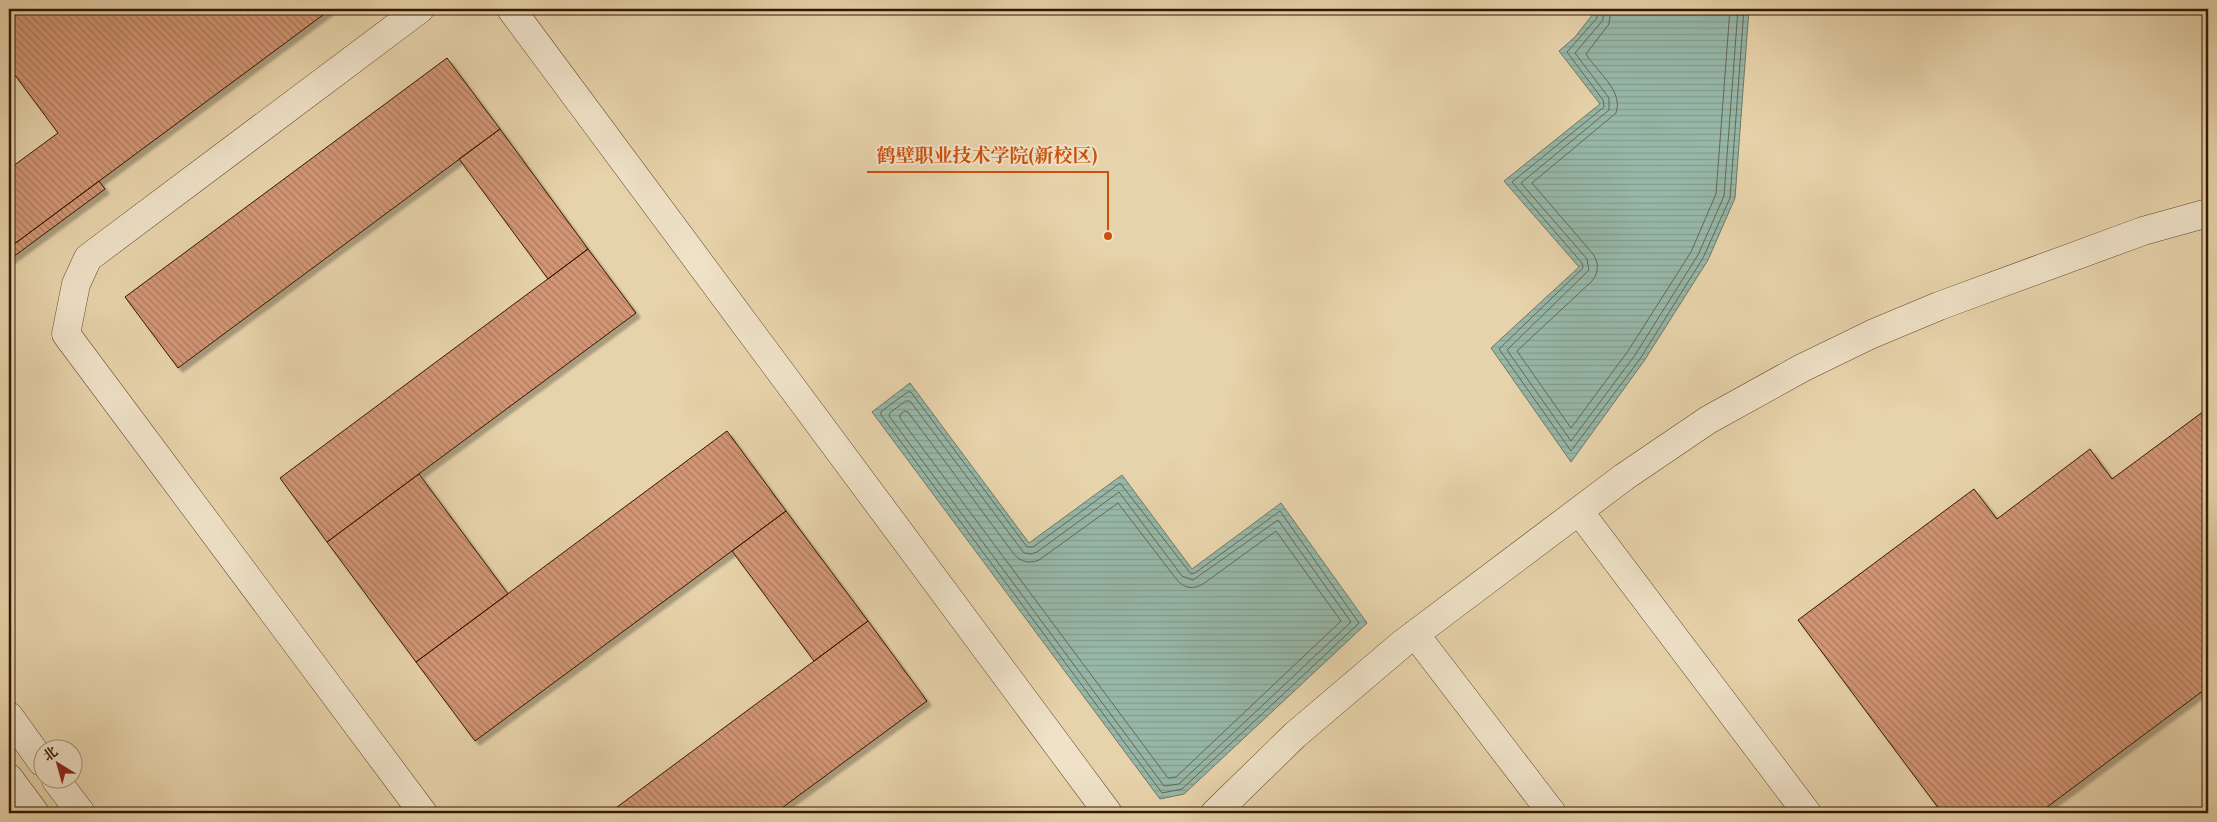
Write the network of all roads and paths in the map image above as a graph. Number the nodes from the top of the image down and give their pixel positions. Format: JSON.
{"nodes":[{"id":1,"x":420,"y":9,"type":"edge"},
{"id":2,"x":511,"y":9,"type":"edge"},
{"id":3,"x":2208,"y":213,"type":"edge"},
{"id":4,"x":1579,"y":510,"type":"junction"},
{"id":5,"x":1416,"y":634,"type":"junction"},
{"id":6,"x":9,"y":716,"type":"edge"},
{"id":7,"x":32,"y":748,"type":"edge"},
{"id":8,"x":9,"y":778,"type":"edge"},
{"id":9,"x":64,"y":790,"type":"edge"},
{"id":10,"x":35,"y":813,"type":"edge"},
{"id":11,"x":81,"y":813,"type":"edge"},
{"id":12,"x":423,"y":813,"type":"edge"},
{"id":13,"x":1108,"y":813,"type":"edge"},
{"id":14,"x":1215,"y":813,"type":"edge"},
{"id":15,"x":1552,"y":813,"type":"edge"},
{"id":16,"x":1807,"y":813,"type":"edge"}],
"edges":[{"from":1,"to":12,"type":"street"},
{"from":2,"to":13,"type":"street"},
{"from":3,"to":4,"type":"street"},
{"from":4,"to":5,"type":"street"},
{"from":4,"to":16,"type":"street"},
{"from":5,"to":14,"type":"street"},
{"from":5,"to":15,"type":"street"},
{"from":6,"to":7,"type":"street"},
{"from":8,"to":10,"type":"street"},
{"from":9,"to":11,"type":"street"}]}
